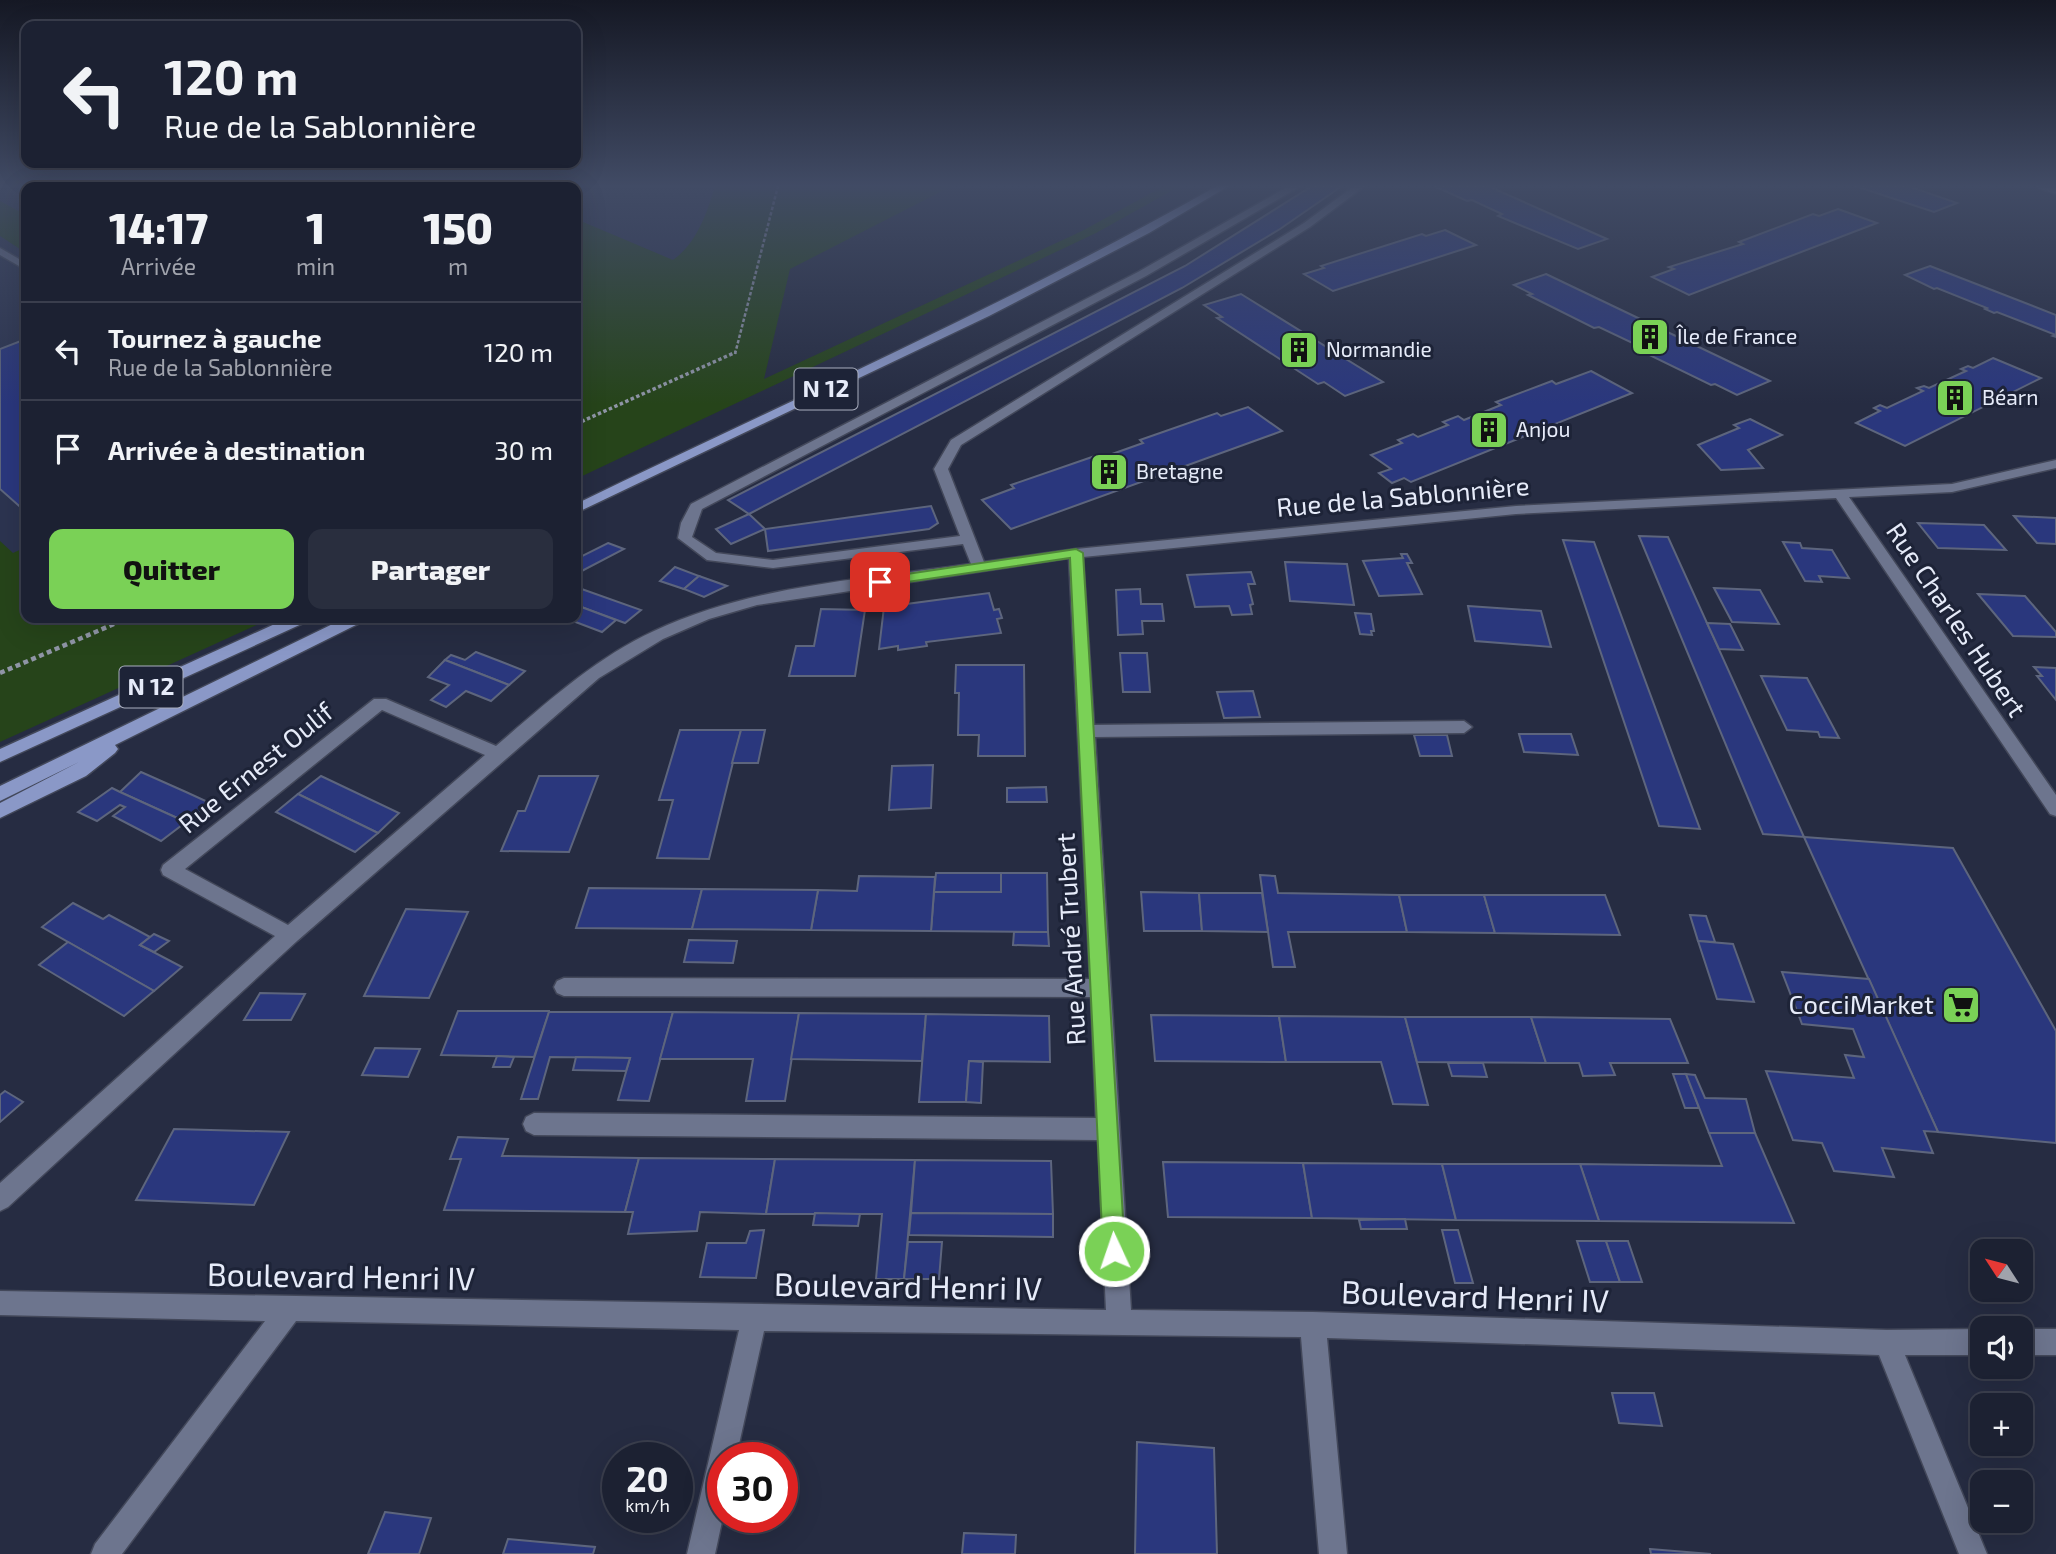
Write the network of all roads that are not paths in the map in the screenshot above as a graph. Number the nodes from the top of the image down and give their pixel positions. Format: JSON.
{"nodes":[{"id":1,"x":1094,"y":259,"type":"edge"},
{"id":2,"x":1170,"y":259,"type":"edge"},
{"id":3,"x":1253,"y":259,"type":"edge"},
{"id":4,"x":2056,"y":464,"type":"edge"},
{"id":5,"x":655,"y":470,"type":"junction"},
{"id":6,"x":1840,"y":494,"type":"junction"},
{"id":7,"x":581,"y":501,"type":"edge"},
{"id":8,"x":581,"y":507,"type":"edge"},
{"id":9,"x":967,"y":539,"type":"junction"},
{"id":10,"x":1076,"y":553,"type":"junction"},
{"id":11,"x":979,"y":568,"type":"junction"},
{"id":12,"x":290,"y":623,"type":"edge"},
{"id":13,"x":346,"y":623,"type":"edge"},
{"id":14,"x":145,"y":722,"type":"junction"},
{"id":15,"x":1464,"y":727,"type":"dead end"},
{"id":16,"x":1086,"y":731,"type":"junction"},
{"id":17,"x":498,"y":754,"type":"junction"},
{"id":18,"x":0,"y":756,"type":"edge"},
{"id":19,"x":0,"y":794,"type":"edge"},
{"id":20,"x":2056,"y":809,"type":"edge"},
{"id":21,"x":0,"y":811,"type":"edge"},
{"id":22,"x":290,"y":935,"type":"junction"},
{"id":23,"x":564,"y":987,"type":"dead end"},
{"id":24,"x":1100,"y":988,"type":"junction"},
{"id":25,"x":534,"y":1124,"type":"dead end"},
{"id":26,"x":1108,"y":1129,"type":"junction"},
{"id":27,"x":0,"y":1199,"type":"edge"},
{"id":28,"x":0,"y":1303,"type":"edge"},
{"id":29,"x":289,"y":1310,"type":"junction"},
{"id":30,"x":754,"y":1318,"type":"junction"},
{"id":31,"x":1119,"y":1322,"type":"junction"},
{"id":32,"x":1313,"y":1325,"type":"junction"},
{"id":33,"x":1970,"y":1342,"type":"edge"},
{"id":34,"x":2033,"y":1342,"type":"edge"},
{"id":35,"x":2056,"y":1342,"type":"edge"},
{"id":36,"x":1887,"y":1343,"type":"junction"},
{"id":37,"x":105,"y":1554,"type":"edge"},
{"id":38,"x":702,"y":1554,"type":"edge"},
{"id":39,"x":1333,"y":1554,"type":"edge"},
{"id":40,"x":1973,"y":1554,"type":"edge"}],
"edges":[{"from":1,"to":5,"type":"main road","number":"N 12"},
{"from":2,"to":9,"type":"street"},
{"from":3,"to":9,"type":"street"},
{"from":4,"to":6,"type":"street","name":"Rue de la Sablonnière"},
{"from":5,"to":7,"type":"main road","number":"N 12"},
{"from":5,"to":8,"type":"main road","number":"N 12"},
{"from":6,"to":10,"type":"street","name":"Rue de la Sablonnière"},
{"from":6,"to":20,"type":"street","name":"Rue Charles Hubert"},
{"from":9,"to":11,"type":"street"},
{"from":10,"to":11,"type":"street","name":"Rue de la Sablonnière"},
{"from":10,"to":16,"type":"street","name":"Rue André Trubert"},
{"from":11,"to":17,"type":"street","name":"Rue de la Sablonnière"},
{"from":12,"to":18,"type":"main road","number":"N 12"},
{"from":13,"to":14,"type":"main road","number":"N 12"},
{"from":14,"to":19,"type":"main road","number":"N 12"},
{"from":14,"to":21,"type":"main road","number":"N 12"},
{"from":15,"to":16,"type":"street"},
{"from":16,"to":24,"type":"street","name":"Rue André Trubert"},
{"from":17,"to":22,"type":"street"},
{"from":17,"to":22,"type":"street","name":"Rue Ernest Oulif"},
{"from":22,"to":27,"type":"street"},
{"from":23,"to":24,"type":"street"},
{"from":24,"to":26,"type":"street","name":"Rue André Trubert"},
{"from":25,"to":26,"type":"street"},
{"from":26,"to":31,"type":"street","name":"Rue André Trubert"},
{"from":28,"to":29,"type":"street","name":"Boulevard Henri IV"},
{"from":29,"to":30,"type":"street","name":"Boulevard Henri IV"},
{"from":29,"to":37,"type":"street"},
{"from":30,"to":31,"type":"street","name":"Boulevard Henri IV"},
{"from":30,"to":38,"type":"street"},
{"from":31,"to":32,"type":"street","name":"Boulevard Henri IV"},
{"from":32,"to":36,"type":"street","name":"Boulevard Henri IV"},
{"from":32,"to":39,"type":"street"},
{"from":33,"to":36,"type":"street","name":"Boulevard Henri IV"},
{"from":34,"to":35,"type":"street"},
{"from":36,"to":40,"type":"street"}]}
